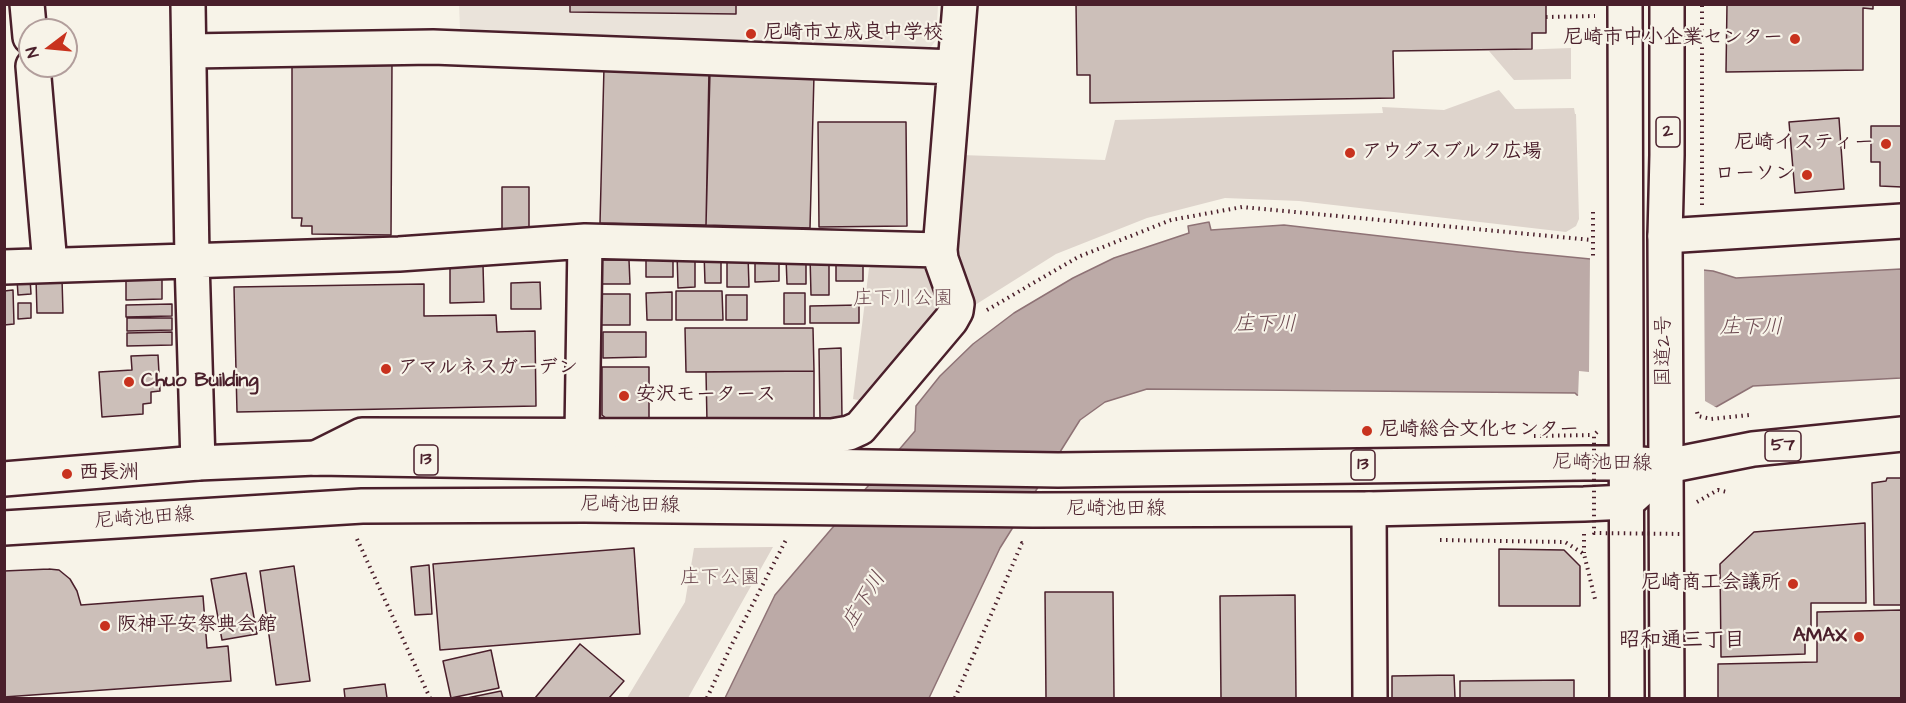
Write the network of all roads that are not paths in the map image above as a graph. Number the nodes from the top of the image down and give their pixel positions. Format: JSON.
{"nodes":[{"id":1,"x":188,"y":4,"type":"edge"},
{"id":2,"x":960,"y":4,"type":"edge"},
{"id":3,"x":1625,"y":4,"type":"edge"},
{"id":4,"x":1668,"y":4,"type":"edge"},
{"id":5,"x":190,"y":51,"type":"junction"},
{"id":6,"x":954,"y":67,"type":"junction"},
{"id":7,"x":34,"y":78,"type":"edge"},
{"id":8,"x":1902,"y":221,"type":"edge"},
{"id":9,"x":585,"y":241,"type":"junction"},
{"id":10,"x":1665,"y":248,"type":"junction"},
{"id":11,"x":940,"y":250,"type":"junction"},
{"id":12,"x":192,"y":260,"type":"junction"},
{"id":13,"x":50,"y":265,"type":"junction"},
{"id":14,"x":4,"y":267,"type":"edge"},
{"id":15,"x":582,"y":434,"type":"junction"},
{"id":16,"x":1902,"y":434,"type":"edge"},
{"id":17,"x":316,"y":458,"type":"junction"},
{"id":18,"x":198,"y":463,"type":"junction"},
{"id":19,"x":1627,"y":463,"type":"junction"},
{"id":20,"x":1666,"y":466,"type":"junction"},
{"id":21,"x":4,"y":479,"type":"edge"},
{"id":22,"x":1627,"y":502,"type":"junction"},
{"id":23,"x":1369,"y":509,"type":"junction"},
{"id":24,"x":4,"y":528,"type":"edge"},
{"id":25,"x":1370,"y":699,"type":"edge"},
{"id":26,"x":1627,"y":699,"type":"edge"},
{"id":27,"x":1667,"y":699,"type":"edge"}],
"edges":[{"from":1,"to":5,"type":"main road"},
{"from":2,"to":6,"type":"main road"},
{"from":3,"to":19,"type":"main road","name":"国道2号"},
{"from":4,"to":10,"type":"main road","name":"国道2号","number":"2"},
{"from":5,"to":6,"type":"main road"},
{"from":5,"to":12,"type":"main road"},
{"from":6,"to":11,"type":"main road"},
{"from":7,"to":13,"type":"main road"},
{"from":8,"to":10,"type":"main road"},
{"from":9,"to":11,"type":"main road"},
{"from":9,"to":12,"type":"main road"},
{"from":9,"to":15,"type":"main road"},
{"from":10,"to":20,"type":"main road","name":"国道2号","number":"2"},
{"from":11,"to":15,"type":"main road"},
{"from":12,"to":13,"type":"main road"},
{"from":12,"to":18,"type":"main road"},
{"from":13,"to":14,"type":"main road"},
{"from":15,"to":17,"type":"main road"},
{"from":16,"to":20,"type":"main road","number":"57"},
{"from":17,"to":18,"type":"main road","name":"尼崎池田線","number":"13"},
{"from":17,"to":19,"type":"main road","name":"尼崎池田線","number":"13"},
{"from":18,"to":21,"type":"main road","name":"尼崎池田線","number":"13"},
{"from":19,"to":20,"type":"main road","name":"尼崎池田線","number":"13"},
{"from":19,"to":22,"type":"main road","name":"国道2号"},
{"from":20,"to":22,"type":"main road","name":"尼崎池田線"},
{"from":20,"to":27,"type":"main road","name":"国道2号","number":"2"},
{"from":22,"to":23,"type":"main road","name":"尼崎池田線","number":"13"},
{"from":22,"to":26,"type":"main road","name":"国道2号"},
{"from":23,"to":24,"type":"main road","name":"尼崎池田線","number":"13"},
{"from":23,"to":25,"type":"main road"}]}
